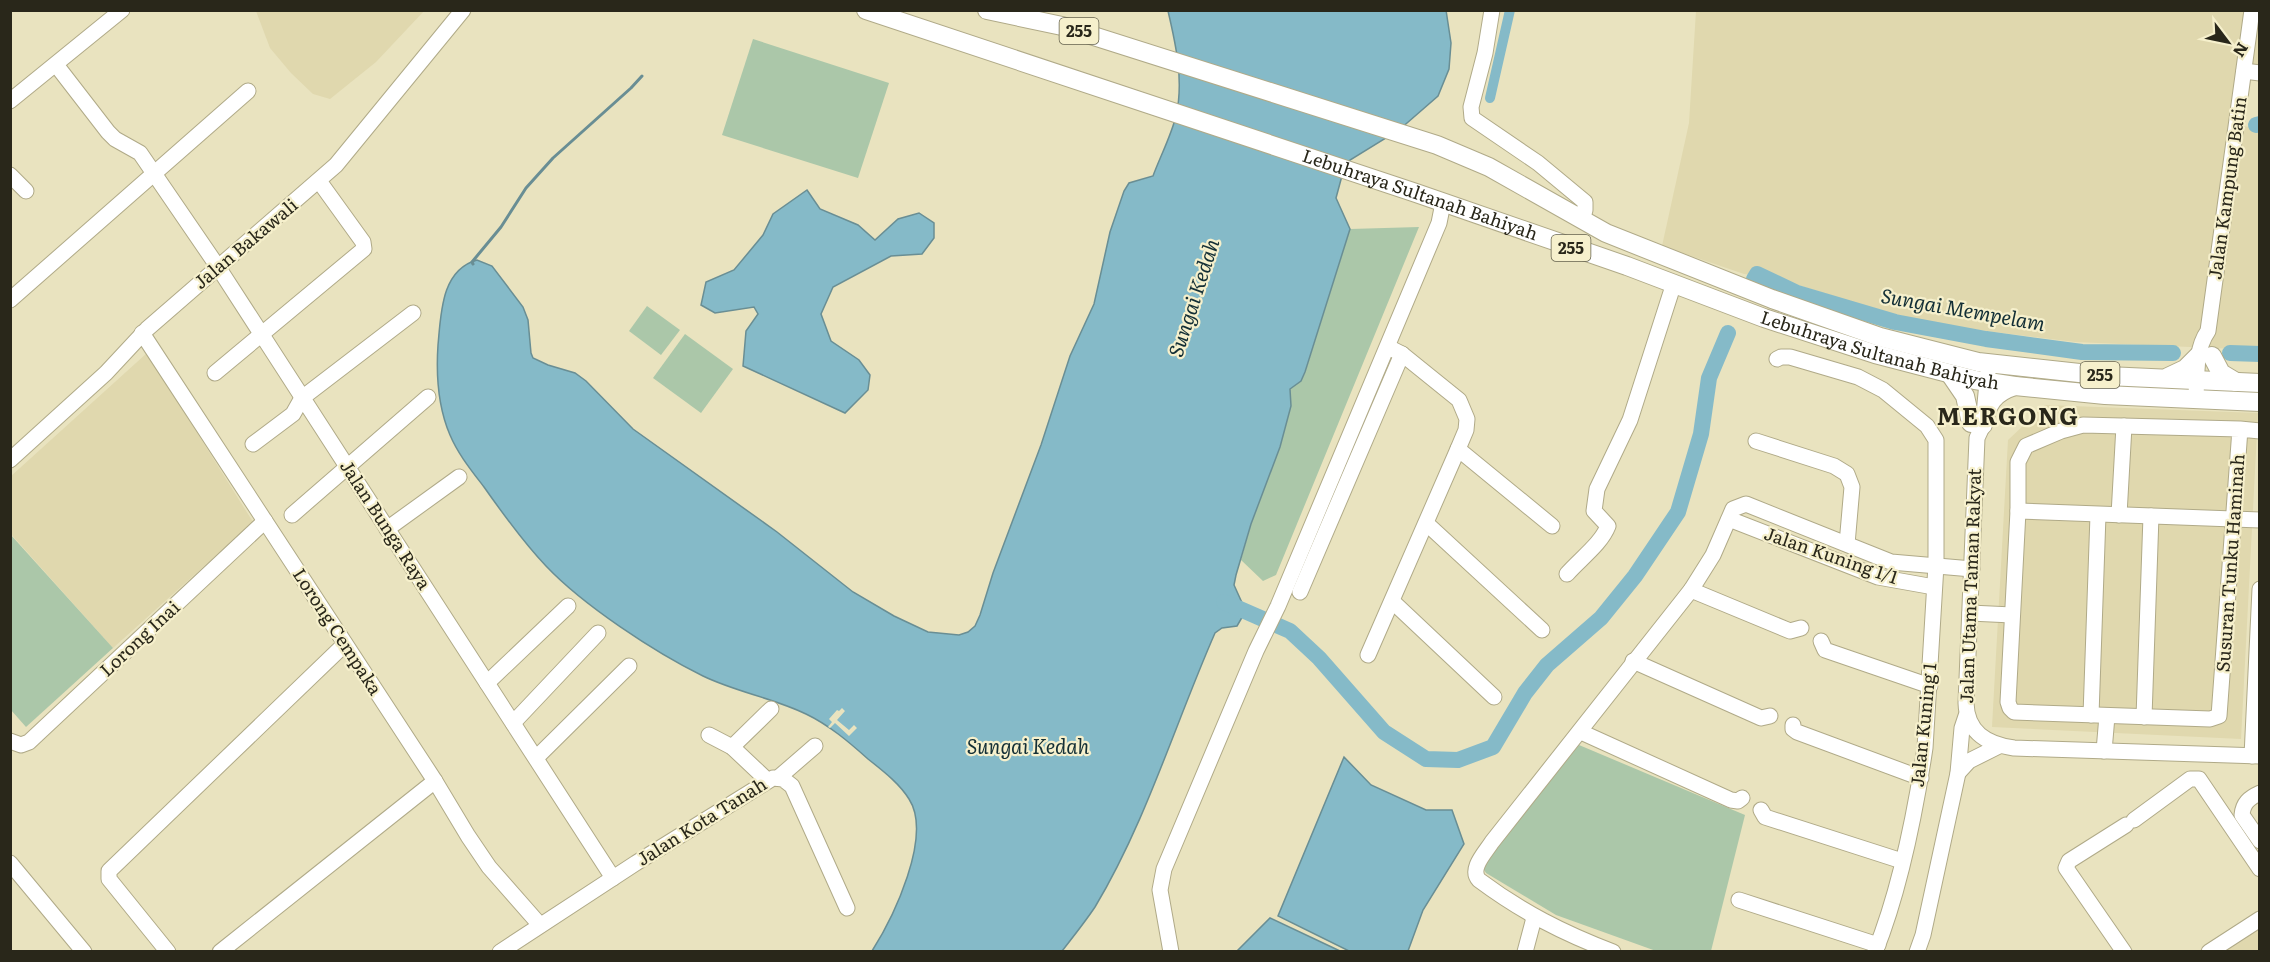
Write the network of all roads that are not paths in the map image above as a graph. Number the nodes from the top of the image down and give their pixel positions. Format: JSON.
{"nodes":[{"id":1,"x":122,"y":10,"type":"edge"},
{"id":2,"x":463,"y":10,"type":"edge"},
{"id":3,"x":866,"y":10,"type":"edge"},
{"id":4,"x":987,"y":10,"type":"edge"},
{"id":5,"x":1492,"y":10,"type":"edge"},
{"id":6,"x":2252,"y":10,"type":"edge"},
{"id":7,"x":57,"y":66,"type":"junction"},
{"id":8,"x":2252,"y":72,"type":"edge"},
{"id":9,"x":248,"y":91,"type":"dead end"},
{"id":10,"x":10,"y":101,"type":"edge"},
{"id":11,"x":154,"y":173,"type":"junction"},
{"id":12,"x":10,"y":175,"type":"edge"},
{"id":13,"x":319,"y":181,"type":"junction"},
{"id":14,"x":26,"y":190,"type":"dead end"},
{"id":15,"x":1443,"y":203,"type":"junction"},
{"id":16,"x":1581,"y":220,"type":"junction"},
{"id":17,"x":218,"y":267,"type":"junction"},
{"id":18,"x":1674,"y":283,"type":"junction"},
{"id":19,"x":10,"y":300,"type":"edge"},
{"id":20,"x":412,"y":313,"type":"dead end"},
{"id":21,"x":142,"y":333,"type":"junction"},
{"id":22,"x":261,"y":333,"type":"junction"},
{"id":23,"x":1388,"y":346,"type":"junction"},
{"id":24,"x":1402,"y":354,"type":"junction"},
{"id":25,"x":2206,"y":355,"type":"junction"},
{"id":26,"x":1777,"y":359,"type":"dead end"},
{"id":27,"x":1984,"y":362,"type":"junction"},
{"id":28,"x":215,"y":373,"type":"dead end"},
{"id":29,"x":1950,"y":374,"type":"junction"},
{"id":30,"x":2164,"y":378,"type":"junction"},
{"id":31,"x":2204,"y":380,"type":"junction"},
{"id":32,"x":1981,"y":381,"type":"junction"},
{"id":33,"x":2239,"y":382,"type":"junction"},
{"id":34,"x":2259,"y":383,"type":"edge"},
{"id":35,"x":2015,"y":386,"type":"junction"},
{"id":36,"x":428,"y":397,"type":"dead end"},
{"id":37,"x":303,"y":398,"type":"junction"},
{"id":38,"x":2203,"y":399,"type":"junction"},
{"id":39,"x":2259,"y":402,"type":"edge"},
{"id":40,"x":2124,"y":426,"type":"junction"},
{"id":41,"x":1977,"y":429,"type":"junction"},
{"id":42,"x":2240,"y":429,"type":"junction"},
{"id":43,"x":2259,"y":430,"type":"edge"},
{"id":44,"x":1756,"y":441,"type":"dead end"},
{"id":45,"x":254,"y":444,"type":"dead end"},
{"id":46,"x":1458,"y":449,"type":"junction"},
{"id":47,"x":10,"y":460,"type":"edge"},
{"id":48,"x":347,"y":467,"type":"junction"},
{"id":49,"x":459,"y":477,"type":"dead end"},
{"id":50,"x":2018,"y":511,"type":"junction"},
{"id":51,"x":292,"y":515,"type":"dead end"},
{"id":52,"x":2098,"y":515,"type":"junction"},
{"id":53,"x":2119,"y":515,"type":"junction"},
{"id":54,"x":2151,"y":516,"type":"junction"},
{"id":55,"x":1729,"y":519,"type":"junction"},
{"id":56,"x":2233,"y":519,"type":"junction"},
{"id":57,"x":2259,"y":520,"type":"edge"},
{"id":58,"x":265,"y":521,"type":"junction"},
{"id":59,"x":1426,"y":523,"type":"junction"},
{"id":60,"x":1552,"y":526,"type":"dead end"},
{"id":61,"x":387,"y":529,"type":"junction"},
{"id":62,"x":1847,"y":544,"type":"junction"},
{"id":63,"x":1936,"y":565,"type":"junction"},
{"id":64,"x":1972,"y":569,"type":"junction"},
{"id":65,"x":1567,"y":574,"type":"dead end"},
{"id":66,"x":1934,"y":587,"type":"junction"},
{"id":67,"x":2259,"y":589,"type":"edge"},
{"id":68,"x":1691,"y":590,"type":"junction"},
{"id":69,"x":1300,"y":592,"type":"dead end"},
{"id":70,"x":1392,"y":601,"type":"junction"},
{"id":71,"x":568,"y":606,"type":"dead end"},
{"id":72,"x":1970,"y":613,"type":"junction"},
{"id":73,"x":2012,"y":615,"type":"junction"},
{"id":74,"x":1801,"y":628,"type":"dead end"},
{"id":75,"x":1542,"y":630,"type":"dead end"},
{"id":76,"x":598,"y":633,"type":"dead end"},
{"id":77,"x":345,"y":644,"type":"junction"},
{"id":78,"x":1823,"y":646,"type":"dead end"},
{"id":79,"x":1368,"y":655,"type":"dead end"},
{"id":80,"x":1633,"y":661,"type":"junction"},
{"id":81,"x":629,"y":666,"type":"dead end"},
{"id":82,"x":487,"y":683,"type":"junction"},
{"id":83,"x":1930,"y":686,"type":"junction"},
{"id":84,"x":1494,"y":698,"type":"dead end"},
{"id":85,"x":771,"y":709,"type":"dead end"},
{"id":86,"x":2091,"y":715,"type":"junction"},
{"id":87,"x":1770,"y":716,"type":"dead end"},
{"id":88,"x":1966,"y":716,"type":"junction"},
{"id":89,"x":2107,"y":716,"type":"junction"},
{"id":90,"x":2144,"y":717,"type":"junction"},
{"id":91,"x":2257,"y":721,"type":"edge"},
{"id":92,"x":513,"y":723,"type":"junction"},
{"id":93,"x":1793,"y":725,"type":"dead end"},
{"id":94,"x":1581,"y":732,"type":"junction"},
{"id":95,"x":709,"y":735,"type":"dead end"},
{"id":96,"x":10,"y":741,"type":"edge"},
{"id":97,"x":814,"y":746,"type":"dead end"},
{"id":98,"x":1999,"y":746,"type":"junction"},
{"id":99,"x":732,"y":747,"type":"junction"},
{"id":100,"x":2104,"y":751,"type":"junction"},
{"id":101,"x":2256,"y":756,"type":"edge"},
{"id":102,"x":536,"y":758,"type":"junction"},
{"id":103,"x":1958,"y":773,"type":"junction"},
{"id":104,"x":1921,"y":778,"type":"junction"},
{"id":105,"x":773,"y":779,"type":"junction"},
{"id":106,"x":435,"y":782,"type":"junction"},
{"id":107,"x":2259,"y":794,"type":"edge"},
{"id":108,"x":1742,"y":798,"type":"dead end"},
{"id":109,"x":1761,"y":810,"type":"dead end"},
{"id":110,"x":2259,"y":842,"type":"edge"},
{"id":111,"x":1902,"y":861,"type":"junction"},
{"id":112,"x":10,"y":863,"type":"edge"},
{"id":113,"x":2259,"y":869,"type":"edge"},
{"id":114,"x":613,"y":878,"type":"junction"},
{"id":115,"x":1739,"y":900,"type":"dead end"},
{"id":116,"x":847,"y":908,"type":"dead end"},
{"id":117,"x":1534,"y":918,"type":"junction"},
{"id":118,"x":2259,"y":919,"type":"edge"},
{"id":119,"x":540,"y":926,"type":"junction"},
{"id":120,"x":1876,"y":948,"type":"edge"},
{"id":121,"x":84,"y":951,"type":"edge"},
{"id":122,"x":168,"y":951,"type":"edge"},
{"id":123,"x":220,"y":951,"type":"edge"},
{"id":124,"x":500,"y":951,"type":"edge"},
{"id":125,"x":1171,"y":951,"type":"edge"},
{"id":126,"x":1525,"y":951,"type":"edge"},
{"id":127,"x":1613,"y":951,"type":"edge"},
{"id":128,"x":1917,"y":951,"type":"edge"},
{"id":129,"x":2124,"y":951,"type":"edge"},
{"id":130,"x":2209,"y":951,"type":"edge"}],
"edges":[{"from":1,"to":7,"type":"street"},
{"from":2,"to":13,"type":"street","name":"Jalan Bakawali"},
{"from":3,"to":15,"type":"main road","name":"Lebuhraya Sultanah Bahiyah","number":"255"},
{"from":4,"to":16,"type":"main road","name":"Lebuhraya Sultanah Bahiyah","number":"255"},
{"from":5,"to":16,"type":"street"},
{"from":6,"to":8,"type":"street","name":"Jalan Kampung Batin"},
{"from":7,"to":10,"type":"street"},
{"from":7,"to":11,"type":"street","name":"Jalan Bunga Raya"},
{"from":8,"to":25,"type":"street","name":"Jalan Kampung Batin"},
{"from":9,"to":11,"type":"street"},
{"from":11,"to":17,"type":"street","name":"Jalan Bunga Raya"},
{"from":11,"to":19,"type":"street"},
{"from":12,"to":14,"type":"street"},
{"from":13,"to":17,"type":"street","name":"Jalan Bakawali"},
{"from":13,"to":22,"type":"street"},
{"from":15,"to":18,"type":"main road","name":"Lebuhraya Sultanah Bahiyah","number":"255"},
{"from":15,"to":23,"type":"street"},
{"from":16,"to":27,"type":"main road","name":"Lebuhraya Sultanah Bahiyah","number":"255"},
{"from":17,"to":21,"type":"street","name":"Jalan Bakawali"},
{"from":17,"to":22,"type":"street","name":"Jalan Bunga Raya"},
{"from":18,"to":29,"type":"main road","name":"Lebuhraya Sultanah Bahiyah","number":"255"},
{"from":18,"to":65,"type":"street"},
{"from":20,"to":37,"type":"street"},
{"from":21,"to":47,"type":"street","name":"Jalan Bakawali"},
{"from":21,"to":58,"type":"street","name":"Lorong Cempaka"},
{"from":22,"to":28,"type":"street"},
{"from":22,"to":37,"type":"street","name":"Jalan Bunga Raya"},
{"from":23,"to":24,"type":"street"},
{"from":23,"to":125,"type":"street"},
{"from":24,"to":46,"type":"street"},
{"from":24,"to":69,"type":"street"},
{"from":25,"to":30,"type":"main road"},
{"from":25,"to":31,"type":"street","name":"Jalan Kampung Batin"},
{"from":25,"to":33,"type":"main road"},
{"from":26,"to":63,"type":"street","name":"Jalan Kuning 1"},
{"from":27,"to":30,"type":"main road","name":"Lebuhraya Sultanah Bahiyah","number":"255"},
{"from":27,"to":32,"type":"street","name":"Jalan Utama Taman Rakyat"},
{"from":29,"to":32,"type":"main road","name":"Lebuhraya Sultanah Bahiyah","number":"255"},
{"from":29,"to":41,"type":"main road"},
{"from":30,"to":31,"type":"main road","name":"Lebuhraya Sultanah Bahiyah","number":"255"},
{"from":31,"to":33,"type":"main road","name":"Lebuhraya Sultanah Bahiyah","number":"255"},
{"from":31,"to":38,"type":"street","name":"Jalan Kampung Batin"},
{"from":32,"to":35,"type":"main road","name":"Lebuhraya Sultanah Bahiyah","number":"255"},
{"from":32,"to":41,"type":"street","name":"Jalan Utama Taman Rakyat"},
{"from":33,"to":34,"type":"main road","name":"Lebuhraya Sultanah Bahiyah","number":"255"},
{"from":35,"to":38,"type":"main road","name":"Lebuhraya Sultanah Bahiyah","number":"255"},
{"from":35,"to":41,"type":"main road"},
{"from":36,"to":48,"type":"street"},
{"from":37,"to":45,"type":"street"},
{"from":37,"to":48,"type":"street","name":"Jalan Bunga Raya"},
{"from":38,"to":39,"type":"main road","name":"Lebuhraya Sultanah Bahiyah","number":"255"},
{"from":40,"to":42,"type":"street","name":"Susuran Tunku Haminah"},
{"from":40,"to":50,"type":"street","name":"Susuran Tunku Haminah"},
{"from":40,"to":53,"type":"street"},
{"from":41,"to":64,"type":"street","name":"Jalan Utama Taman Rakyat"},
{"from":42,"to":43,"type":"street"},
{"from":42,"to":56,"type":"street","name":"Susuran Tunku Haminah"},
{"from":44,"to":62,"type":"street"},
{"from":46,"to":59,"type":"street"},
{"from":46,"to":60,"type":"street"},
{"from":48,"to":51,"type":"street"},
{"from":48,"to":61,"type":"street","name":"Jalan Bunga Raya"},
{"from":49,"to":61,"type":"street"},
{"from":50,"to":52,"type":"street"},
{"from":50,"to":73,"type":"street"},
{"from":52,"to":53,"type":"street"},
{"from":52,"to":86,"type":"street"},
{"from":53,"to":54,"type":"street"},
{"from":54,"to":56,"type":"street"},
{"from":54,"to":90,"type":"street"},
{"from":55,"to":62,"type":"street"},
{"from":55,"to":66,"type":"street","name":"Jalan Kuning 1/1"},
{"from":55,"to":68,"type":"street"},
{"from":56,"to":57,"type":"street"},
{"from":56,"to":90,"type":"street","name":"Susuran Tunku Haminah"},
{"from":58,"to":77,"type":"street","name":"Lorong Cempaka"},
{"from":58,"to":96,"type":"street","name":"Lorong Inai"},
{"from":59,"to":70,"type":"street"},
{"from":59,"to":75,"type":"street"},
{"from":61,"to":82,"type":"street","name":"Jalan Bunga Raya"},
{"from":62,"to":63,"type":"street"},
{"from":63,"to":64,"type":"street"},
{"from":63,"to":66,"type":"street","name":"Jalan Kuning 1"},
{"from":64,"to":72,"type":"street","name":"Jalan Utama Taman Rakyat"},
{"from":66,"to":83,"type":"street","name":"Jalan Kuning 1"},
{"from":67,"to":91,"type":"street"},
{"from":68,"to":74,"type":"street"},
{"from":68,"to":80,"type":"street"},
{"from":70,"to":79,"type":"street"},
{"from":70,"to":84,"type":"street"},
{"from":71,"to":82,"type":"street"},
{"from":72,"to":73,"type":"street"},
{"from":72,"to":88,"type":"street","name":"Jalan Utama Taman Rakyat"},
{"from":73,"to":86,"type":"street","name":"Susuran Tunku Haminah"},
{"from":76,"to":92,"type":"street"},
{"from":77,"to":106,"type":"street","name":"Lorong Cempaka"},
{"from":77,"to":122,"type":"street"},
{"from":78,"to":83,"type":"street"},
{"from":80,"to":87,"type":"street"},
{"from":80,"to":94,"type":"street"},
{"from":81,"to":102,"type":"street"},
{"from":82,"to":92,"type":"street","name":"Jalan Bunga Raya"},
{"from":83,"to":104,"type":"street","name":"Jalan Kuning 1"},
{"from":85,"to":99,"type":"street"},
{"from":86,"to":89,"type":"street","name":"Susuran Tunku Haminah"},
{"from":88,"to":98,"type":"street","name":"Jalan Utama Taman Rakyat"},
{"from":88,"to":103,"type":"street"},
{"from":89,"to":90,"type":"street","name":"Susuran Tunku Haminah"},
{"from":89,"to":100,"type":"street"},
{"from":91,"to":101,"type":"street"},
{"from":92,"to":102,"type":"street","name":"Jalan Bunga Raya"},
{"from":93,"to":104,"type":"street"},
{"from":94,"to":108,"type":"street"},
{"from":94,"to":117,"type":"street"},
{"from":95,"to":99,"type":"street"},
{"from":97,"to":105,"type":"street"},
{"from":98,"to":100,"type":"street"},
{"from":98,"to":103,"type":"street"},
{"from":99,"to":105,"type":"street"},
{"from":100,"to":101,"type":"street"},
{"from":102,"to":114,"type":"street","name":"Jalan Bunga Raya"},
{"from":103,"to":128,"type":"street"},
{"from":104,"to":111,"type":"street","name":"Jalan Kuning 1"},
{"from":105,"to":114,"type":"street","name":"Jalan Kota Tanah"},
{"from":105,"to":116,"type":"street","name":"Jalan Kota Tanah"},
{"from":106,"to":119,"type":"street","name":"Lorong Cempaka"},
{"from":106,"to":123,"type":"street"},
{"from":107,"to":110,"type":"street"},
{"from":109,"to":111,"type":"street"},
{"from":111,"to":120,"type":"street","name":"Jalan Kuning 1"},
{"from":112,"to":121,"type":"street"},
{"from":113,"to":129,"type":"street"},
{"from":114,"to":119,"type":"street","name":"Jalan Kota Tanah"},
{"from":115,"to":120,"type":"street"},
{"from":117,"to":126,"type":"street"},
{"from":117,"to":127,"type":"street"},
{"from":118,"to":130,"type":"street"},
{"from":119,"to":124,"type":"street","name":"Jalan Kota Tanah"}]}
